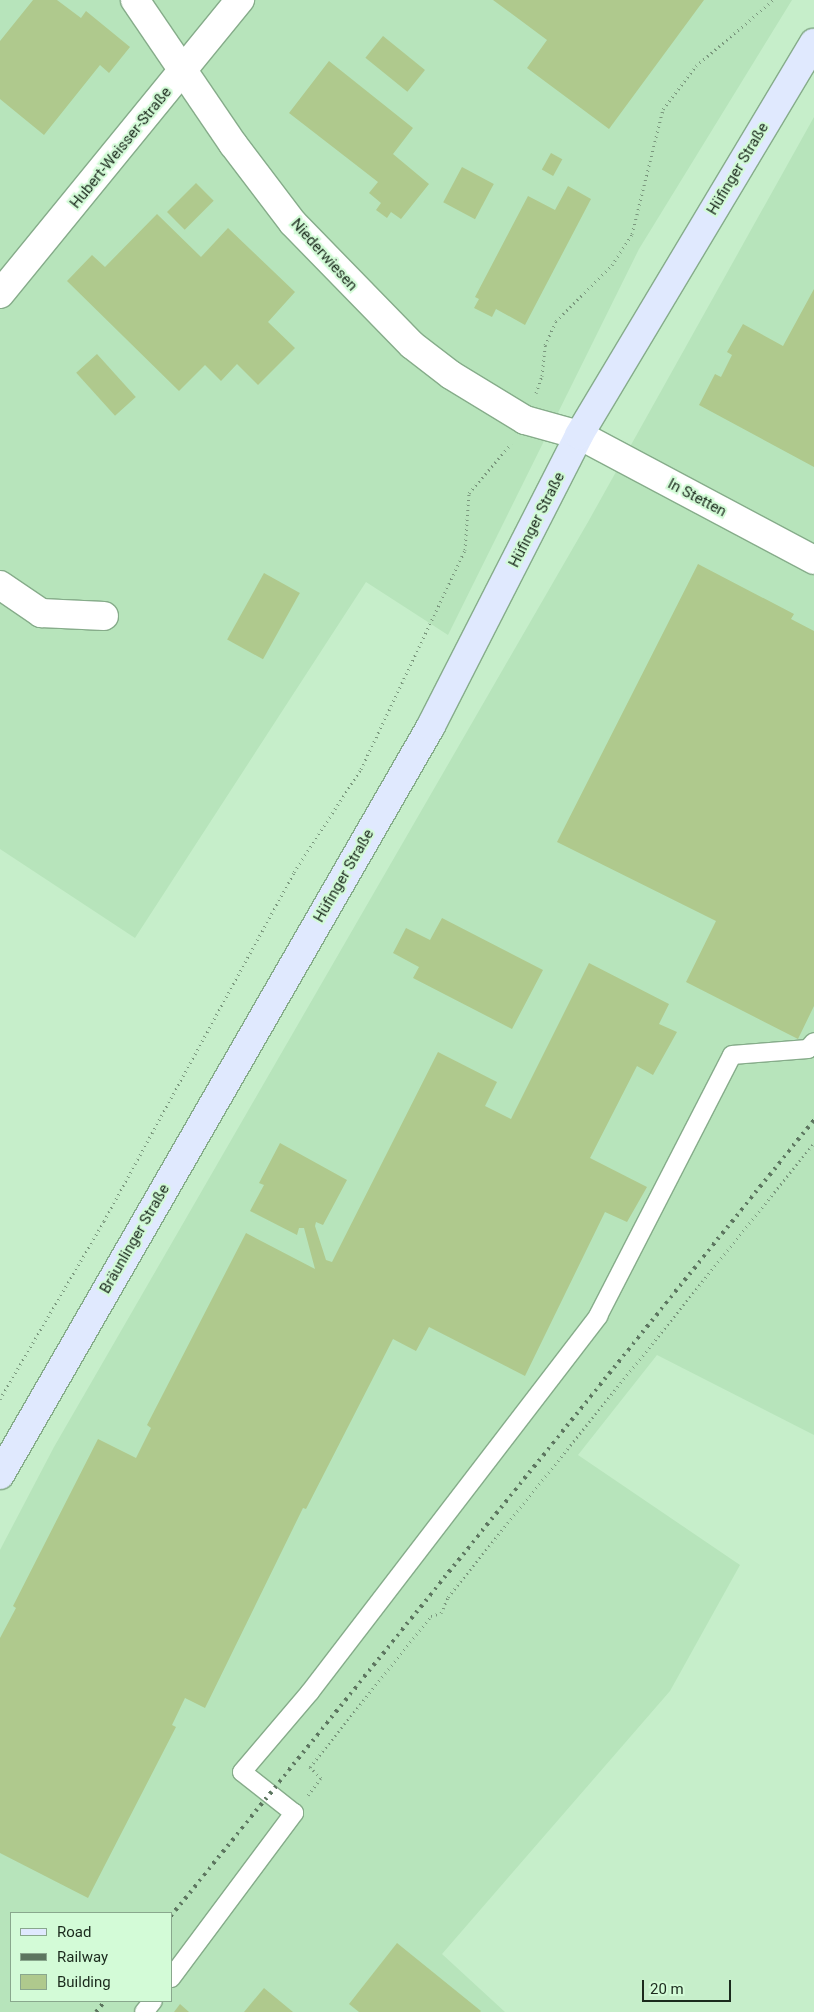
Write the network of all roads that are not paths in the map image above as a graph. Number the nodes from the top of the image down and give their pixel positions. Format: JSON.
{"nodes":[{"id":1,"x":135,"y":0,"type":"edge"},
{"id":2,"x":240,"y":0,"type":"edge"},
{"id":3,"x":814,"y":42,"type":"edge"},
{"id":4,"x":185,"y":70,"type":"junction"},
{"id":5,"x":0,"y":294,"type":"edge"},
{"id":6,"x":579,"y":435,"type":"junction"},
{"id":7,"x":814,"y":560,"type":"edge"},
{"id":8,"x":0,"y":585,"type":"edge"},
{"id":9,"x":104,"y":616,"type":"dead end"},
{"id":10,"x":270,"y":1003,"type":"joint"},
{"id":11,"x":814,"y":1042,"type":"edge"},
{"id":12,"x":0,"y":1475,"type":"edge"},
{"id":13,"x":172,"y":1977,"type":"edge"},
{"id":14,"x":152,"y":2002,"type":"edge"},
{"id":15,"x":144,"y":2012,"type":"edge"}],
"edges":[{"from":1,"to":4,"type":"street","name":"Niederwiesen"},
{"from":2,"to":4,"type":"street","name":"Hubert-Weisser-Straße"},
{"from":3,"to":6,"type":"main road","name":"Hüfinger Straße"},
{"from":4,"to":5,"type":"street","name":"Hubert-Weisser-Straße"},
{"from":4,"to":6,"type":"street","name":"Niederwiesen"},
{"from":6,"to":7,"type":"street","name":"In Stetten"},
{"from":6,"to":10,"type":"main road","name":"Hüfinger Straße"},
{"from":8,"to":9,"type":"street"},
{"from":10,"to":12,"type":"main road","name":"Bräunlinger Straße"},
{"from":11,"to":13,"type":"lane"},
{"from":14,"to":15,"type":"lane"}]}
